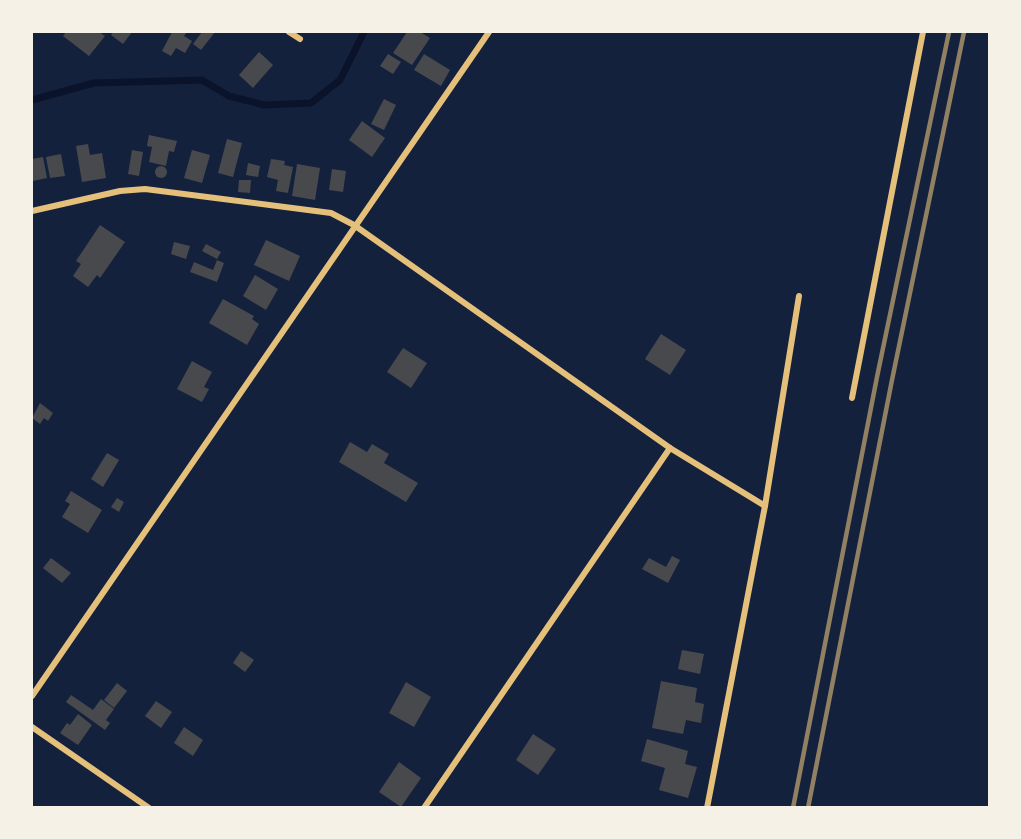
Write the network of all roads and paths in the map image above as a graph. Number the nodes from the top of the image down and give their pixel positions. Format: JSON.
{"nodes":[{"id":1,"x":289,"y":32,"type":"edge"},
{"id":2,"x":489,"y":32,"type":"edge"},
{"id":3,"x":922,"y":32,"type":"edge"},
{"id":4,"x":300,"y":39,"type":"dead end"},
{"id":5,"x":32,"y":211,"type":"edge"},
{"id":6,"x":354,"y":225,"type":"junction"},
{"id":7,"x":799,"y":296,"type":"dead end"},
{"id":8,"x":852,"y":398,"type":"dead end"},
{"id":9,"x":670,"y":447,"type":"junction"},
{"id":10,"x":765,"y":506,"type":"junction"},
{"id":11,"x":32,"y":696,"type":"edge"},
{"id":12,"x":32,"y":727,"type":"edge"},
{"id":13,"x":149,"y":807,"type":"edge"},
{"id":14,"x":424,"y":807,"type":"edge"},
{"id":15,"x":707,"y":807,"type":"edge"}],
"edges":[{"from":1,"to":4,"type":"street"},
{"from":2,"to":6,"type":"street"},
{"from":3,"to":8,"type":"street"},
{"from":5,"to":6,"type":"street"},
{"from":6,"to":9,"type":"street"},
{"from":6,"to":11,"type":"street"},
{"from":7,"to":10,"type":"street"},
{"from":9,"to":10,"type":"street"},
{"from":9,"to":14,"type":"street"},
{"from":10,"to":15,"type":"street"},
{"from":12,"to":13,"type":"street"}]}
